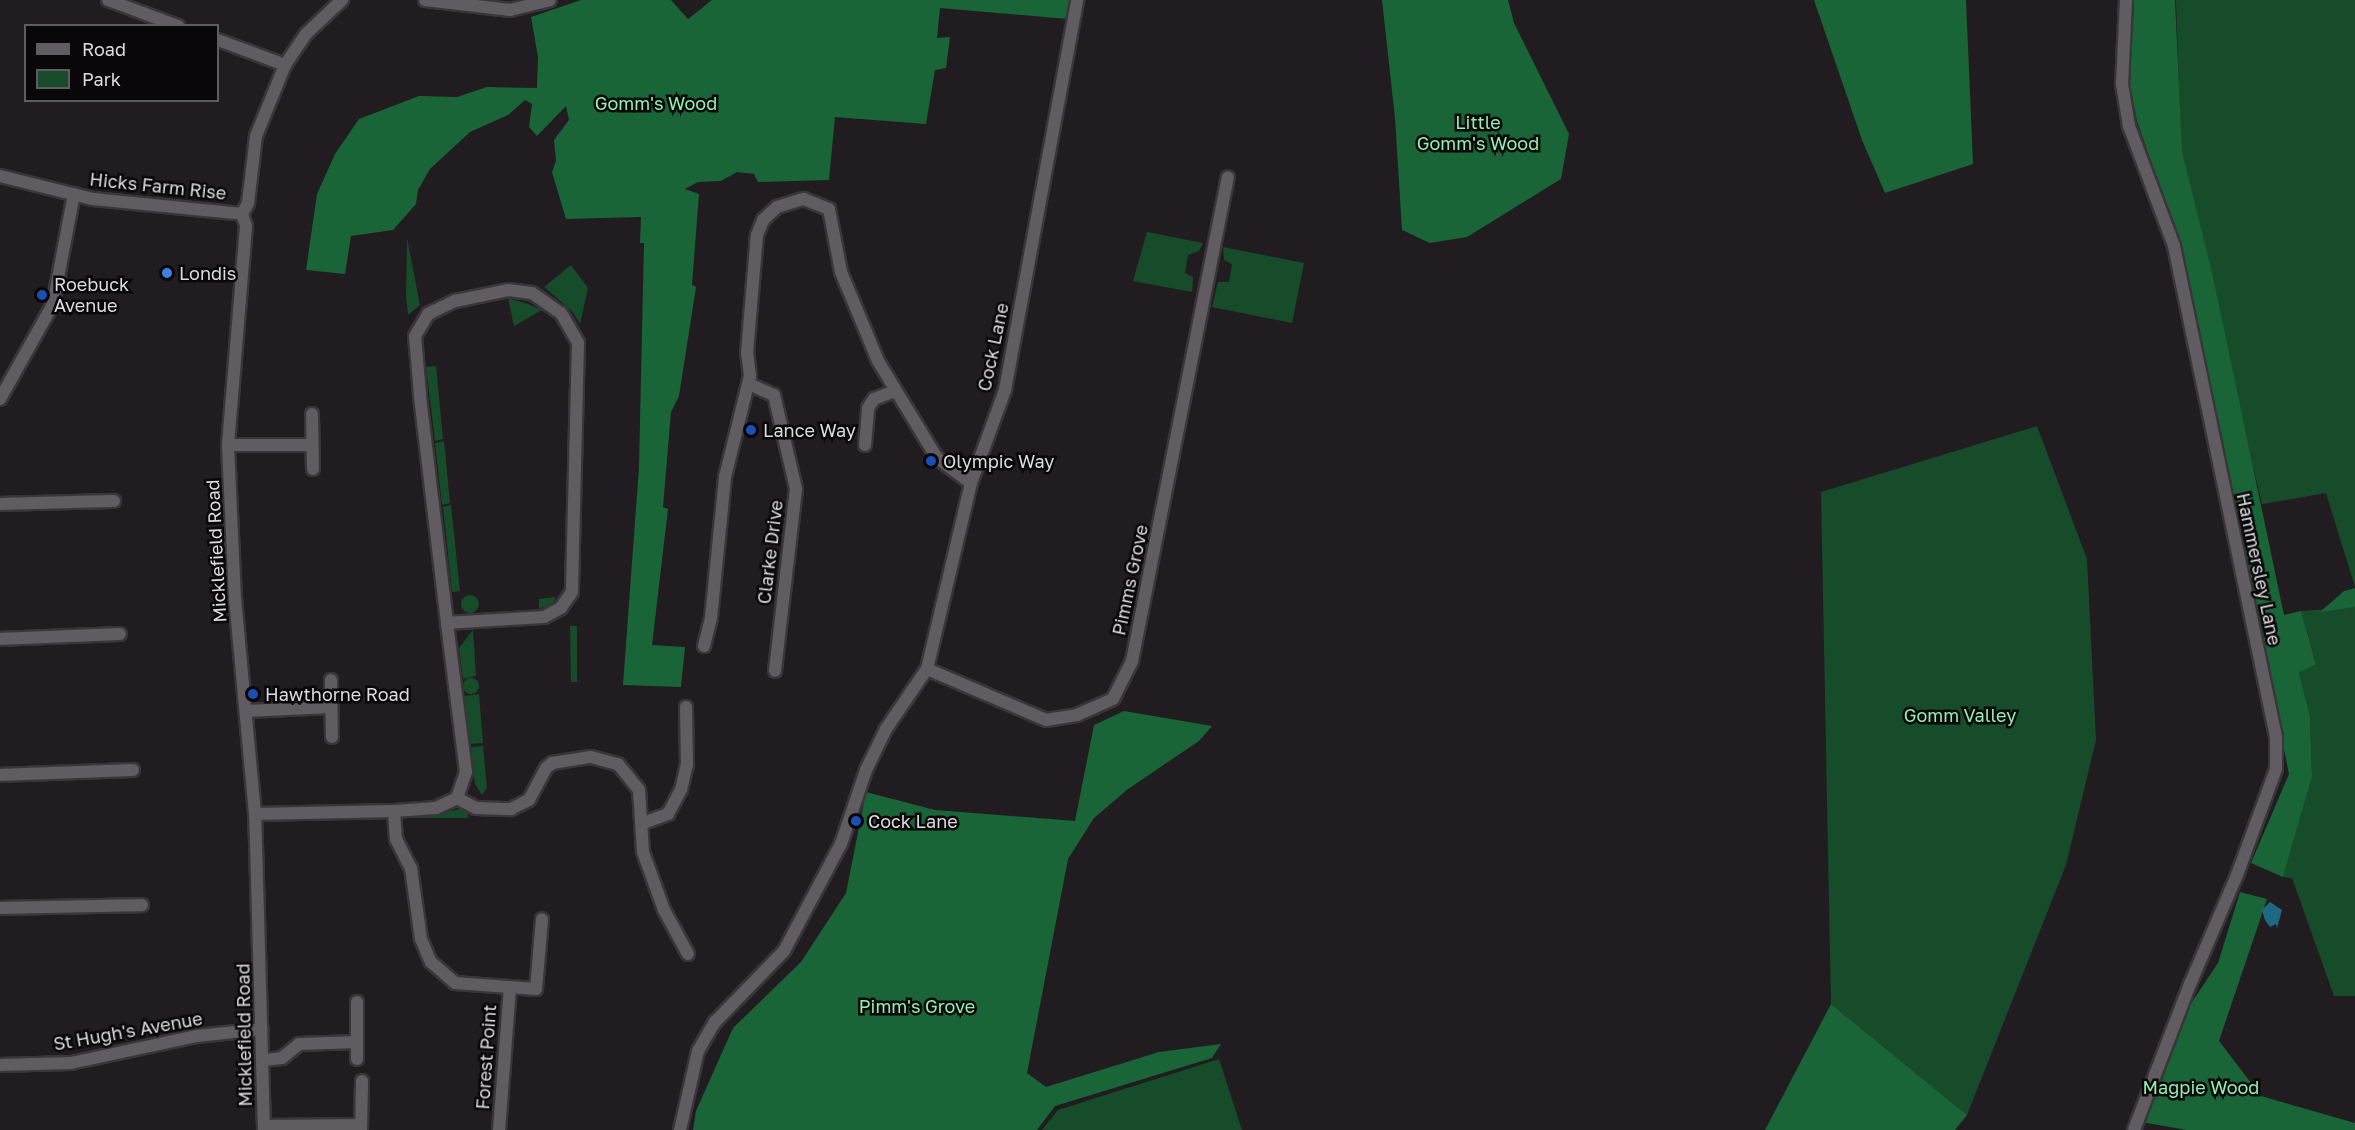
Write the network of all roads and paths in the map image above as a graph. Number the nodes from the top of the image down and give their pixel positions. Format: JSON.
{"nodes":[{"id":1,"x":108,"y":0,"type":"edge"},
{"id":2,"x":342,"y":0,"type":"edge"},
{"id":3,"x":425,"y":0,"type":"edge"},
{"id":4,"x":550,"y":0,"type":"edge"},
{"id":5,"x":1077,"y":0,"type":"edge"},
{"id":6,"x":2126,"y":0,"type":"edge"},
{"id":7,"x":173,"y":24,"type":"edge"},
{"id":8,"x":219,"y":40,"type":"edge"},
{"id":9,"x":285,"y":65,"type":"junction"},
{"id":10,"x":0,"y":176,"type":"edge"},
{"id":11,"x":1228,"y":177,"type":"dead end"},
{"id":12,"x":74,"y":194,"type":"junction"},
{"id":13,"x":242,"y":214,"type":"junction"},
{"id":14,"x":749,"y":384,"type":"junction"},
{"id":15,"x":895,"y":391,"type":"junction"},
{"id":16,"x":0,"y":399,"type":"edge"},
{"id":17,"x":312,"y":414,"type":"dead end"},
{"id":18,"x":228,"y":445,"type":"junction"},
{"id":19,"x":312,"y":445,"type":"junction"},
{"id":20,"x":865,"y":445,"type":"dead end"},
{"id":21,"x":313,"y":470,"type":"dead end"},
{"id":22,"x":971,"y":483,"type":"junction"},
{"id":23,"x":114,"y":501,"type":"dead end"},
{"id":24,"x":0,"y":504,"type":"edge"},
{"id":25,"x":447,"y":623,"type":"junction"},
{"id":26,"x":120,"y":634,"type":"dead end"},
{"id":27,"x":0,"y":639,"type":"edge"},
{"id":28,"x":704,"y":646,"type":"dead end"},
{"id":29,"x":927,"y":669,"type":"junction"},
{"id":30,"x":775,"y":671,"type":"dead end"},
{"id":31,"x":331,"y":680,"type":"dead end"},
{"id":32,"x":331,"y":707,"type":"junction"},
{"id":33,"x":686,"y":707,"type":"dead end"},
{"id":34,"x":246,"y":711,"type":"junction"},
{"id":35,"x":332,"y":736,"type":"dead end"},
{"id":36,"x":133,"y":770,"type":"dead end"},
{"id":37,"x":0,"y":775,"type":"edge"},
{"id":38,"x":457,"y":798,"type":"junction"},
{"id":39,"x":394,"y":811,"type":"junction"},
{"id":40,"x":255,"y":814,"type":"junction"},
{"id":41,"x":642,"y":823,"type":"junction"},
{"id":42,"x":142,"y":904,"type":"dead end"},
{"id":43,"x":0,"y":908,"type":"edge"},
{"id":44,"x":543,"y":919,"type":"dead end"},
{"id":45,"x":688,"y":954,"type":"dead end"},
{"id":46,"x":510,"y":987,"type":"junction"},
{"id":47,"x":357,"y":1002,"type":"dead end"},
{"id":48,"x":262,"y":1029,"type":"junction"},
{"id":49,"x":357,"y":1042,"type":"junction"},
{"id":50,"x":357,"y":1059,"type":"dead end"},
{"id":51,"x":264,"y":1060,"type":"junction"},
{"id":52,"x":0,"y":1065,"type":"edge"},
{"id":53,"x":362,"y":1081,"type":"dead end"},
{"id":54,"x":264,"y":1128,"type":"edge"},
{"id":55,"x":361,"y":1128,"type":"edge"},
{"id":56,"x":499,"y":1130,"type":"edge"},
{"id":57,"x":680,"y":1130,"type":"edge"},
{"id":58,"x":2134,"y":1130,"type":"edge"}],
"edges":[{"from":1,"to":7,"type":"street"},
{"from":2,"to":9,"type":"street","name":"Micklefield Road"},
{"from":3,"to":4,"type":"street"},
{"from":5,"to":22,"type":"street","name":"Cock Lane"},
{"from":6,"to":58,"type":"street","name":"Hammersley Lane"},
{"from":8,"to":9,"type":"street"},
{"from":9,"to":13,"type":"street","name":"Micklefield Road"},
{"from":10,"to":12,"type":"street","name":"Hicks Farm Rise"},
{"from":11,"to":29,"type":"street","name":"Pimms Grove"},
{"from":12,"to":13,"type":"street","name":"Hicks Farm Rise"},
{"from":12,"to":16,"type":"street"},
{"from":13,"to":18,"type":"street","name":"Micklefield Road"},
{"from":14,"to":15,"type":"street"},
{"from":14,"to":28,"type":"street"},
{"from":14,"to":30,"type":"street","name":"Clarke Drive"},
{"from":15,"to":20,"type":"street"},
{"from":15,"to":22,"type":"street"},
{"from":17,"to":19,"type":"street"},
{"from":18,"to":19,"type":"street"},
{"from":18,"to":34,"type":"street","name":"Micklefield Road"},
{"from":19,"to":21,"type":"street"},
{"from":22,"to":29,"type":"street","name":"Cock Lane"},
{"from":23,"to":24,"type":"street"},
{"from":25,"to":25,"type":"street"},
{"from":25,"to":38,"type":"street"},
{"from":26,"to":27,"type":"street"},
{"from":29,"to":57,"type":"street","name":"Cock Lane"},
{"from":31,"to":32,"type":"street"},
{"from":32,"to":34,"type":"street"},
{"from":32,"to":35,"type":"street"},
{"from":33,"to":41,"type":"street"},
{"from":34,"to":40,"type":"street","name":"Micklefield Road"},
{"from":36,"to":37,"type":"street"},
{"from":38,"to":39,"type":"street"},
{"from":38,"to":41,"type":"street"},
{"from":39,"to":40,"type":"street"},
{"from":39,"to":46,"type":"street"},
{"from":40,"to":48,"type":"street","name":"Micklefield Road"},
{"from":41,"to":45,"type":"street"},
{"from":42,"to":43,"type":"street"},
{"from":44,"to":46,"type":"street"},
{"from":46,"to":56,"type":"street","name":"Forest Point"},
{"from":47,"to":49,"type":"street"},
{"from":48,"to":51,"type":"street","name":"Micklefield Road"},
{"from":48,"to":52,"type":"street","name":"St Hugh's Avenue"},
{"from":49,"to":50,"type":"street"},
{"from":49,"to":51,"type":"street"},
{"from":51,"to":54,"type":"street","name":"Micklefield Road"},
{"from":53,"to":55,"type":"street"},
{"from":54,"to":55,"type":"street"}]}
